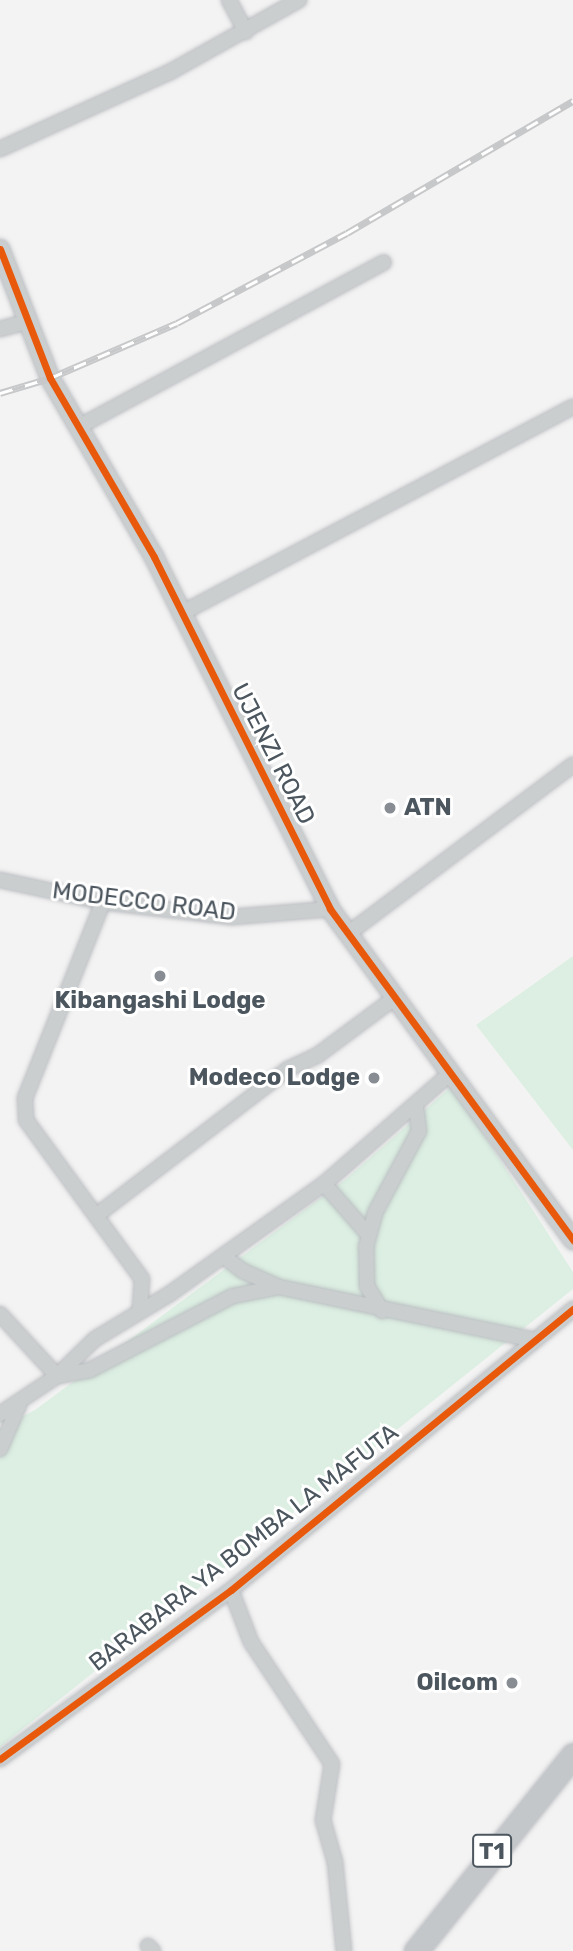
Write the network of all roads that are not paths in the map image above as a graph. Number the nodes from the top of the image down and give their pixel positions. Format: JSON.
{"nodes":[{"id":1,"x":229,"y":0,"type":"edge"},
{"id":2,"x":299,"y":0,"type":"edge"},
{"id":3,"x":246,"y":32,"type":"junction"},
{"id":4,"x":0,"y":149,"type":"edge"},
{"id":5,"x":0,"y":249,"type":"edge"},
{"id":6,"x":384,"y":262,"type":"dead end"},
{"id":7,"x":30,"y":321,"type":"junction"},
{"id":8,"x":0,"y":330,"type":"edge"},
{"id":9,"x":573,"y":407,"type":"edge"},
{"id":10,"x":80,"y":426,"type":"junction"},
{"id":11,"x":180,"y":614,"type":"junction"},
{"id":12,"x":573,"y":765,"type":"edge"},
{"id":13,"x":0,"y":880,"type":"edge"},
{"id":14,"x":103,"y":902,"type":"junction"},
{"id":15,"x":330,"y":909,"type":"junction"},
{"id":16,"x":349,"y":933,"type":"junction"},
{"id":17,"x":396,"y":997,"type":"junction"},
{"id":18,"x":451,"y":1073,"type":"junction"},
{"id":19,"x":416,"y":1105,"type":"junction"},
{"id":20,"x":324,"y":1184,"type":"junction"},
{"id":21,"x":97,"y":1215,"type":"junction"},
{"id":22,"x":368,"y":1234,"type":"junction"},
{"id":23,"x":573,"y":1240,"type":"edge"},
{"id":24,"x":223,"y":1255,"type":"junction"},
{"id":25,"x":142,"y":1279,"type":"junction"},
{"id":26,"x":279,"y":1287,"type":"junction"},
{"id":27,"x":171,"y":1293,"type":"junction"},
{"id":28,"x":573,"y":1309,"type":"edge"},
{"id":29,"x":140,"y":1311,"type":"junction"},
{"id":30,"x":382,"y":1311,"type":"junction"},
{"id":31,"x":0,"y":1314,"type":"edge"},
{"id":32,"x":531,"y":1339,"type":"junction"},
{"id":33,"x":57,"y":1376,"type":"junction"},
{"id":34,"x":19,"y":1405,"type":"junction"},
{"id":35,"x":0,"y":1414,"type":"edge"},
{"id":36,"x":0,"y":1449,"type":"edge"},
{"id":37,"x":230,"y":1590,"type":"junction"},
{"id":38,"x":573,"y":1755,"type":"edge"},
{"id":39,"x":0,"y":1759,"type":"edge"},
{"id":40,"x":344,"y":1951,"type":"edge"},
{"id":41,"x":416,"y":1951,"type":"edge"}],
"edges":[{"from":1,"to":3,"type":"street"},
{"from":2,"to":3,"type":"street"},
{"from":3,"to":4,"type":"street"},
{"from":5,"to":7,"type":"street","name":"UJENZI ROAD"},
{"from":6,"to":10,"type":"street"},
{"from":7,"to":8,"type":"street"},
{"from":7,"to":10,"type":"street","name":"UJENZI ROAD"},
{"from":9,"to":11,"type":"street"},
{"from":10,"to":11,"type":"street","name":"UJENZI ROAD"},
{"from":11,"to":15,"type":"street","name":"UJENZI ROAD"},
{"from":12,"to":16,"type":"street"},
{"from":13,"to":14,"type":"street","name":"MODECCO ROAD"},
{"from":14,"to":15,"type":"street","name":"MODECCO ROAD"},
{"from":14,"to":21,"type":"street"},
{"from":15,"to":16,"type":"street","name":"UJENZI ROAD"},
{"from":16,"to":17,"type":"street","name":"UJENZI ROAD"},
{"from":17,"to":18,"type":"street","name":"UJENZI ROAD"},
{"from":17,"to":21,"type":"street"},
{"from":18,"to":19,"type":"street"},
{"from":18,"to":23,"type":"street","name":"UJENZI ROAD"},
{"from":19,"to":20,"type":"street"},
{"from":19,"to":22,"type":"street"},
{"from":20,"to":22,"type":"street"},
{"from":20,"to":24,"type":"street"},
{"from":21,"to":25,"type":"street"},
{"from":22,"to":30,"type":"street"},
{"from":24,"to":26,"type":"street"},
{"from":24,"to":27,"type":"street"},
{"from":25,"to":27,"type":"street"},
{"from":25,"to":29,"type":"street"},
{"from":26,"to":30,"type":"street"},
{"from":26,"to":33,"type":"street"},
{"from":27,"to":29,"type":"street"},
{"from":28,"to":32,"type":"street","name":"BARABARA YA BOMBA LA MAFUTA"},
{"from":29,"to":33,"type":"street"},
{"from":30,"to":32,"type":"street"},
{"from":31,"to":33,"type":"street"},
{"from":32,"to":37,"type":"street","name":"BARABARA YA BOMBA LA MAFUTA"},
{"from":33,"to":34,"type":"street"},
{"from":34,"to":35,"type":"street"},
{"from":34,"to":36,"type":"street"},
{"from":37,"to":39,"type":"street","name":"BARABARA YA BOMBA LA MAFUTA"},
{"from":37,"to":40,"type":"street"},
{"from":38,"to":41,"type":"highway","number":"T1"}]}
